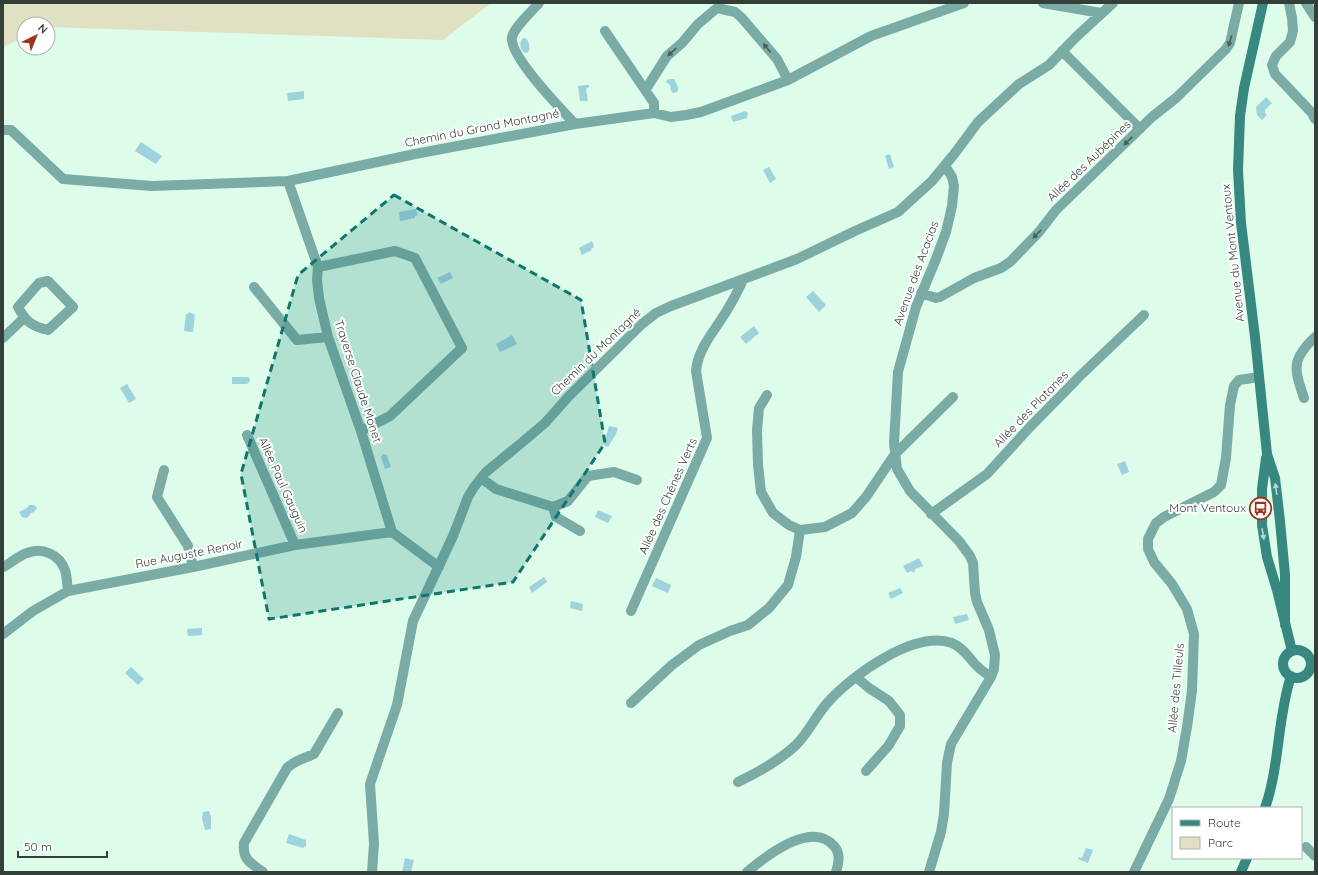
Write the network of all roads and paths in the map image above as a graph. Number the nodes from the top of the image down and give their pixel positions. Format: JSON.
{"nodes":[{"id":1,"x":539,"y":3,"type":"edge"},
{"id":2,"x":964,"y":3,"type":"edge"},
{"id":3,"x":1043,"y":3,"type":"edge"},
{"id":4,"x":1113,"y":3,"type":"edge"},
{"id":5,"x":1239,"y":3,"type":"edge"},
{"id":6,"x":1263,"y":3,"type":"edge"},
{"id":7,"x":1289,"y":3,"type":"edge"},
{"id":8,"x":1306,"y":3,"type":"edge"},
{"id":9,"x":1101,"y":13,"type":"junction"},
{"id":10,"x":1315,"y":17,"type":"edge"},
{"id":11,"x":605,"y":31,"type":"dead end"},
{"id":12,"x":1062,"y":51,"type":"junction"},
{"id":13,"x":788,"y":80,"type":"junction"},
{"id":14,"x":646,"y":89,"type":"junction"},
{"id":15,"x":654,"y":113,"type":"junction"},
{"id":16,"x":1315,"y":119,"type":"edge"},
{"id":17,"x":575,"y":124,"type":"junction"},
{"id":18,"x":1140,"y":129,"type":"junction"},
{"id":19,"x":3,"y":130,"type":"edge"},
{"id":20,"x":945,"y":166,"type":"junction"},
{"id":21,"x":288,"y":181,"type":"junction"},
{"id":22,"x":318,"y":267,"type":"junction"},
{"id":23,"x":743,"y":280,"type":"junction"},
{"id":24,"x":254,"y":287,"type":"dead end"},
{"id":25,"x":921,"y":293,"type":"junction"},
{"id":26,"x":1144,"y":315,"type":"dead end"},
{"id":27,"x":24,"y":318,"type":"junction"},
{"id":28,"x":328,"y":337,"type":"junction"},
{"id":29,"x":1315,"y":337,"type":"edge"},
{"id":30,"x":3,"y":338,"type":"edge"},
{"id":31,"x":1258,"y":377,"type":"junction"},
{"id":32,"x":767,"y":395,"type":"dead end"},
{"id":33,"x":953,"y":398,"type":"dead end"},
{"id":34,"x":1304,"y":398,"type":"dead end"},
{"id":35,"x":361,"y":431,"type":"junction"},
{"id":36,"x":247,"y":436,"type":"dead end"},
{"id":37,"x":895,"y":454,"type":"junction"},
{"id":38,"x":1267,"y":454,"type":"junction"},
{"id":39,"x":164,"y":470,"type":"dead end"},
{"id":40,"x":481,"y":478,"type":"junction"},
{"id":41,"x":638,"y":480,"type":"dead end"},
{"id":42,"x":553,"y":507,"type":"junction"},
{"id":43,"x":931,"y":514,"type":"junction"},
{"id":44,"x":580,"y":530,"type":"dead end"},
{"id":45,"x":800,"y":530,"type":"junction"},
{"id":46,"x":392,"y":532,"type":"junction"},
{"id":47,"x":295,"y":545,"type":"junction"},
{"id":48,"x":3,"y":567,"type":"edge"},
{"id":49,"x":193,"y":567,"type":"junction"},
{"id":50,"x":439,"y":567,"type":"junction"},
{"id":51,"x":68,"y":591,"type":"junction"},
{"id":52,"x":631,"y":611,"type":"dead end"},
{"id":53,"x":1286,"y":625,"type":"junction"},
{"id":54,"x":3,"y":634,"type":"edge"},
{"id":55,"x":1292,"y":651,"type":"junction"},
{"id":56,"x":1313,"y":670,"type":"edge"},
{"id":57,"x":1291,"y":676,"type":"junction"},
{"id":58,"x":856,"y":677,"type":"junction"},
{"id":59,"x":991,"y":677,"type":"junction"},
{"id":60,"x":630,"y":703,"type":"dead end"},
{"id":61,"x":338,"y":713,"type":"dead end"},
{"id":62,"x":866,"y":771,"type":"dead end"},
{"id":63,"x":738,"y":782,"type":"dead end"},
{"id":64,"x":1265,"y":807,"type":"edge"},
{"id":65,"x":1306,"y":847,"type":"dead end"},
{"id":66,"x":1315,"y":856,"type":"edge"},
{"id":67,"x":1247,"y":859,"type":"edge"},
{"id":68,"x":263,"y":872,"type":"edge"},
{"id":69,"x":372,"y":872,"type":"edge"},
{"id":70,"x":747,"y":872,"type":"edge"},
{"id":71,"x":836,"y":872,"type":"edge"},
{"id":72,"x":929,"y":872,"type":"edge"},
{"id":73,"x":1134,"y":872,"type":"edge"},
{"id":74,"x":1241,"y":872,"type":"edge"}],
"edges":[{"from":1,"to":17,"type":"street"},
{"from":2,"to":13,"type":"street","name":"Chemin du Grand Montagné"},
{"from":3,"to":9,"type":"street"},
{"from":4,"to":9,"type":"street","name":"Chemin du Montagné"},
{"from":5,"to":18,"type":"street","name":"Allée des Aubépines","one_way":true},
{"from":6,"to":31,"type":"street","name":"Avenue du Mont Ventoux"},
{"from":7,"to":16,"type":"street"},
{"from":8,"to":10,"type":"street"},
{"from":9,"to":12,"type":"street","name":"Chemin du Montagné"},
{"from":11,"to":14,"type":"street"},
{"from":12,"to":18,"type":"street"},
{"from":12,"to":20,"type":"street","name":"Chemin du Montagné"},
{"from":13,"to":14,"type":"street","one_way":true},
{"from":13,"to":15,"type":"street","name":"Chemin du Grand Montagné"},
{"from":14,"to":15,"type":"street"},
{"from":15,"to":17,"type":"street","name":"Chemin du Grand Montagné"},
{"from":17,"to":21,"type":"street","name":"Chemin du Grand Montagné"},
{"from":18,"to":25,"type":"street","name":"Allée des Aubépines","one_way":true},
{"from":19,"to":21,"type":"street","name":"Chemin du Grand Montagné"},
{"from":20,"to":23,"type":"street","name":"Chemin du Montagné"},
{"from":20,"to":25,"type":"street","name":"Avenue des Acacias"},
{"from":21,"to":22,"type":"street","name":"Traverse Claude Monet"},
{"from":22,"to":28,"type":"street","name":"Traverse Claude Monet"},
{"from":22,"to":35,"type":"street"},
{"from":23,"to":40,"type":"street","name":"Chemin du Montagné"},
{"from":23,"to":52,"type":"street","name":"Allée des Chênes Verts"},
{"from":24,"to":28,"type":"street"},
{"from":25,"to":37,"type":"street","name":"Avenue des Acacias"},
{"from":26,"to":43,"type":"street","name":"Allée des Platanes"},
{"from":27,"to":27,"type":"street"},
{"from":27,"to":30,"type":"street"},
{"from":28,"to":35,"type":"street","name":"Traverse Claude Monet"},
{"from":29,"to":34,"type":"street"},
{"from":31,"to":38,"type":"street","name":"Avenue du Mont Ventoux"},
{"from":31,"to":73,"type":"street","name":"Allée des Tilleuls"},
{"from":32,"to":45,"type":"street"},
{"from":33,"to":37,"type":"street"},
{"from":35,"to":46,"type":"street","name":"Traverse Claude Monet"},
{"from":36,"to":47,"type":"street","name":"Allée Paul Gauguin"},
{"from":37,"to":43,"type":"street","name":"Avenue des Acacias"},
{"from":37,"to":45,"type":"street"},
{"from":53,"to":38,"type":"street","name":"Avenue du Mont Ventoux","one_way":true},
{"from":38,"to":53,"type":"street","name":"Avenue du Mont Ventoux","one_way":true},
{"from":39,"to":49,"type":"street"},
{"from":40,"to":42,"type":"street"},
{"from":40,"to":50,"type":"street","name":"Chemin du Montagné"},
{"from":41,"to":42,"type":"street"},
{"from":42,"to":44,"type":"street"},
{"from":43,"to":59,"type":"street","name":"Avenue des Acacias"},
{"from":45,"to":60,"type":"street"},
{"from":46,"to":47,"type":"street","name":"Rue Auguste Renoir"},
{"from":46,"to":50,"type":"street"},
{"from":47,"to":49,"type":"street","name":"Rue Auguste Renoir"},
{"from":48,"to":51,"type":"street"},
{"from":49,"to":51,"type":"street","name":"Rue Auguste Renoir"},
{"from":50,"to":69,"type":"street","name":"Chemin du Montagné"},
{"from":51,"to":54,"type":"street","name":"Rue Auguste Renoir"},
{"from":53,"to":55,"type":"street","name":"Avenue du Mont Ventoux"},
{"from":55,"to":56,"type":"street"},
{"from":55,"to":57,"type":"street"},
{"from":56,"to":57,"type":"street"},
{"from":57,"to":64,"type":"street"},
{"from":58,"to":59,"type":"street"},
{"from":58,"to":62,"type":"street"},
{"from":58,"to":63,"type":"street"},
{"from":59,"to":72,"type":"street","name":"Avenue des Acacias"},
{"from":61,"to":68,"type":"street"},
{"from":65,"to":66,"type":"street"},
{"from":67,"to":74,"type":"street"},
{"from":70,"to":71,"type":"street"}]}
